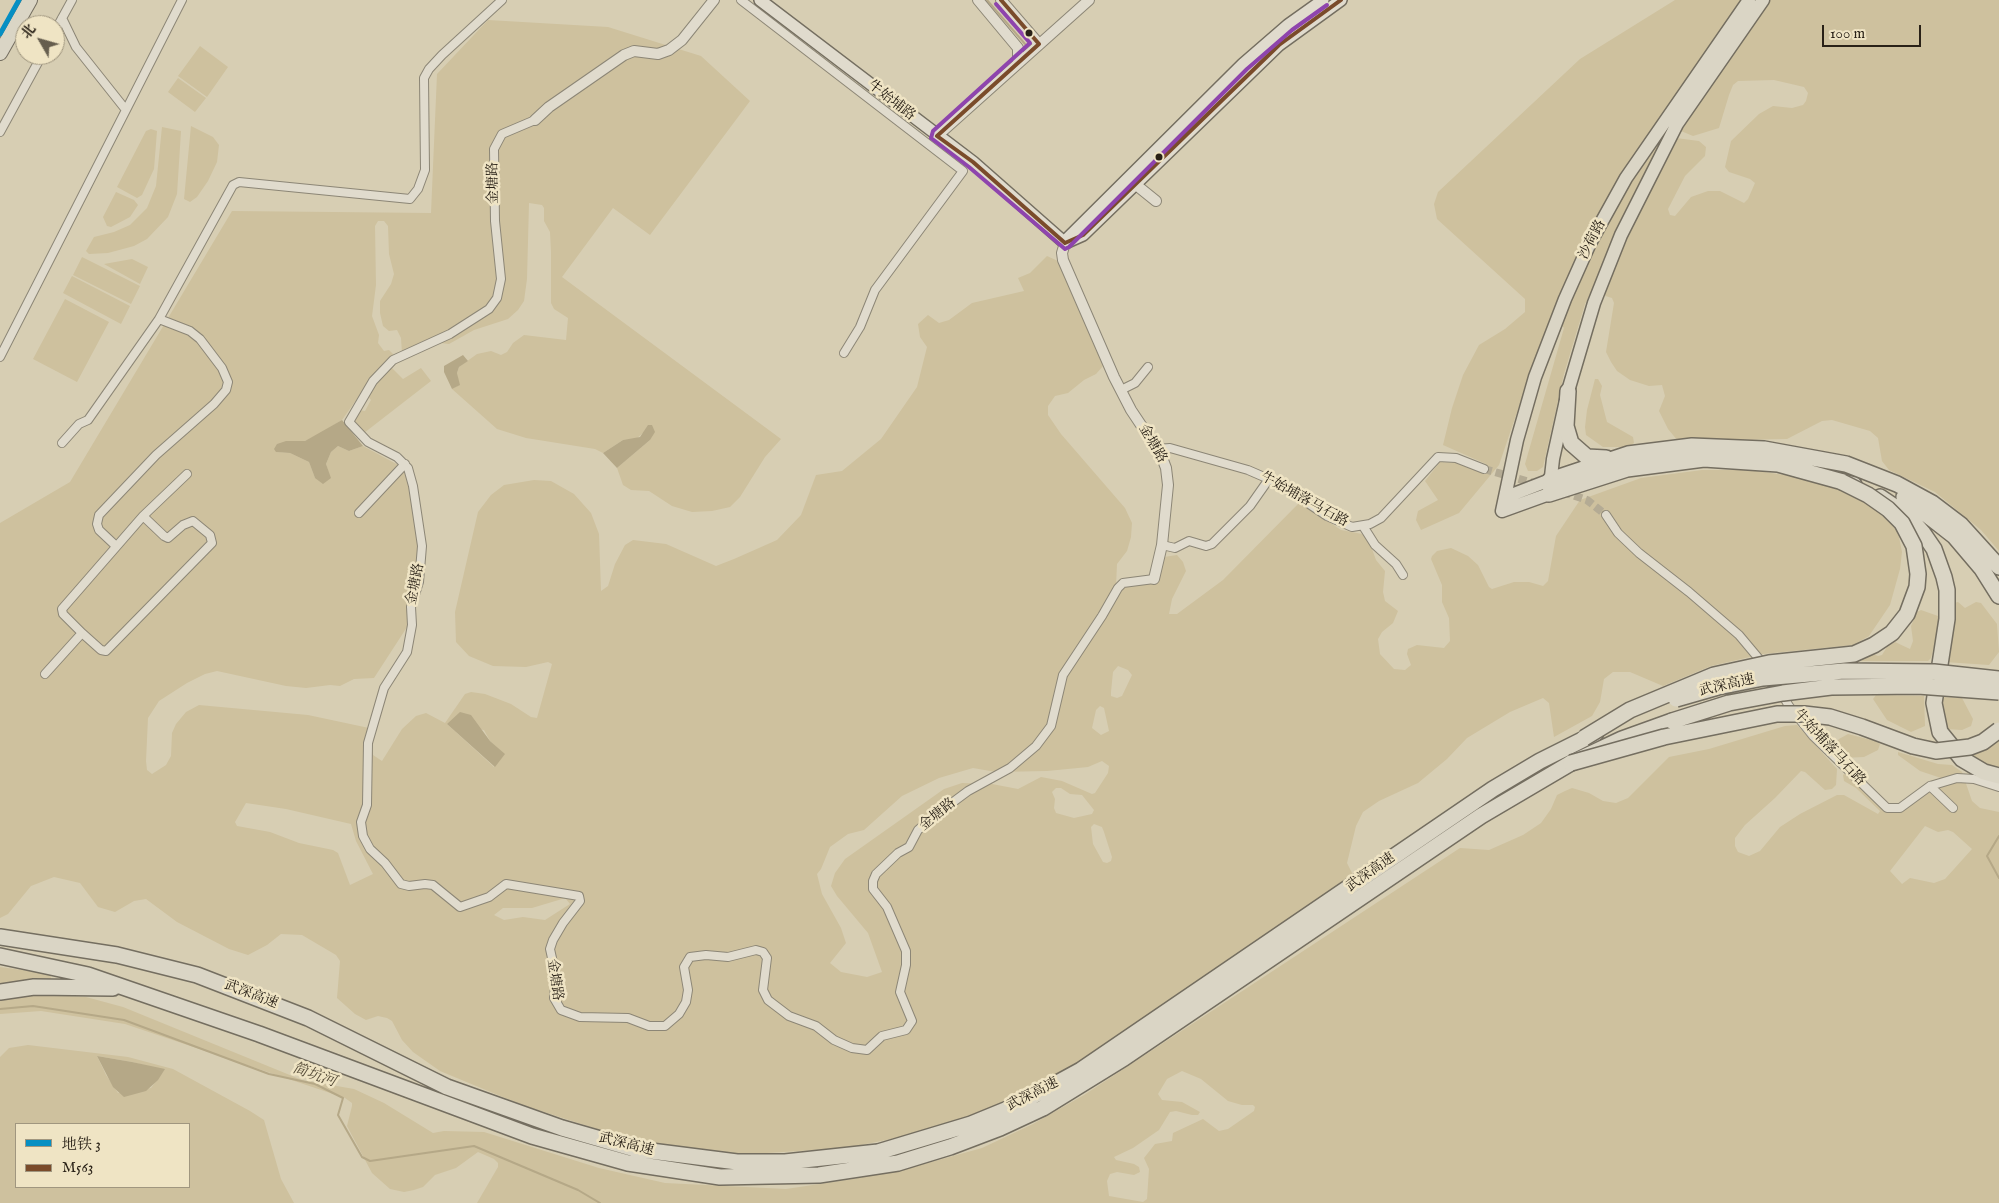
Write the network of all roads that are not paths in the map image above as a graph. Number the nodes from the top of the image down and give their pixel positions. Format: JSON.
{"nodes":[{"id":1,"x":30,"y":0,"type":"edge"},
{"id":2,"x":72,"y":0,"type":"edge"},
{"id":3,"x":182,"y":0,"type":"edge"},
{"id":4,"x":502,"y":0,"type":"edge"},
{"id":5,"x":714,"y":0,"type":"edge"},
{"id":6,"x":741,"y":0,"type":"edge"},
{"id":7,"x":760,"y":0,"type":"edge"},
{"id":8,"x":978,"y":0,"type":"edge"},
{"id":9,"x":1001,"y":0,"type":"edge"},
{"id":10,"x":1089,"y":0,"type":"edge"},
{"id":11,"x":1323,"y":0,"type":"edge"},
{"id":12,"x":1341,"y":0,"type":"edge"},
{"id":13,"x":1749,"y":0,"type":"edge"},
{"id":14,"x":1763,"y":0,"type":"edge"},
{"id":15,"x":64,"y":15,"type":"edge"},
{"id":16,"x":65,"y":24,"type":"edge"},
{"id":17,"x":1038,"y":44,"type":"junction"},
{"id":18,"x":0,"y":53,"type":"edge"},
{"id":19,"x":1018,"y":62,"type":"junction"},
{"id":20,"x":37,"y":65,"type":"edge"},
{"id":21,"x":126,"y":110,"type":"junction"},
{"id":22,"x":535,"y":120,"type":"joint"},
{"id":23,"x":0,"y":132,"type":"edge"},
{"id":24,"x":937,"y":136,"type":"junction"},
{"id":25,"x":1131,"y":181,"type":"junction"},
{"id":26,"x":1156,"y":201,"type":"dead end"},
{"id":27,"x":1065,"y":243,"type":"junction"},
{"id":28,"x":159,"y":319,"type":"junction"},
{"id":29,"x":844,"y":353,"type":"dead end"},
{"id":30,"x":0,"y":357,"type":"edge"},
{"id":31,"x":1148,"y":367,"type":"dead end"},
{"id":32,"x":1121,"y":390,"type":"junction"},
{"id":33,"x":1568,"y":391,"type":"junction"},
{"id":34,"x":62,"y":443,"type":"dead end"},
{"id":35,"x":1156,"y":449,"type":"junction"},
{"id":36,"x":1624,"y":455,"type":"junction"},
{"id":37,"x":405,"y":464,"type":"junction"},
{"id":38,"x":1835,"y":464,"type":"junction"},
{"id":39,"x":1484,"y":469,"type":"tunnel mouth"},
{"id":40,"x":188,"y":474,"type":"dead end"},
{"id":41,"x":1269,"y":479,"type":"junction"},
{"id":42,"x":1842,"y":482,"type":"junction"},
{"id":43,"x":1550,"y":487,"type":"junction"},
{"id":44,"x":1506,"y":497,"type":"junction"},
{"id":45,"x":359,"y":513,"type":"dead end"},
{"id":46,"x":1606,"y":515,"type":"tunnel mouth"},
{"id":47,"x":143,"y":516,"type":"junction"},
{"id":48,"x":1362,"y":526,"type":"junction"},
{"id":49,"x":1162,"y":545,"type":"junction"},
{"id":50,"x":116,"y":546,"type":"junction"},
{"id":51,"x":1999,"y":567,"type":"edge"},
{"id":52,"x":1403,"y":575,"type":"dead end"},
{"id":53,"x":1154,"y":579,"type":"joint"},
{"id":54,"x":1999,"y":596,"type":"edge"},
{"id":55,"x":82,"y":633,"type":"junction"},
{"id":56,"x":45,"y":674,"type":"dead end"},
{"id":57,"x":1999,"y":679,"type":"edge"},
{"id":58,"x":1999,"y":692,"type":"edge"},
{"id":59,"x":1999,"y":730,"type":"edge"},
{"id":60,"x":1584,"y":738,"type":"junction"},
{"id":61,"x":1571,"y":763,"type":"junction"},
{"id":62,"x":1999,"y":776,"type":"edge"},
{"id":63,"x":1930,"y":786,"type":"junction"},
{"id":64,"x":1999,"y":786,"type":"edge"},
{"id":65,"x":1953,"y":808,"type":"dead end"},
{"id":66,"x":0,"y":931,"type":"edge"},
{"id":67,"x":0,"y":937,"type":"edge"},
{"id":68,"x":35,"y":941,"type":"junction"},
{"id":69,"x":0,"y":956,"type":"edge"},
{"id":70,"x":130,"y":989,"type":"junction"},
{"id":71,"x":0,"y":992,"type":"edge"}],
"edges":[{"from":1,"to":18,"type":"highway"},
{"from":2,"to":15,"type":"street"},
{"from":3,"to":21,"type":"street"},
{"from":4,"to":28,"type":"street"},
{"from":5,"to":22,"type":"street","name":"金塘路"},
{"from":6,"to":29,"type":"street"},
{"from":7,"to":24,"type":"main road","name":"牛始埔路"},
{"from":8,"to":19,"type":"street"},
{"from":9,"to":17,"type":"street"},
{"from":10,"to":17,"type":"street"},
{"from":11,"to":25,"type":"main road"},
{"from":12,"to":25,"type":"main road"},
{"from":13,"to":44,"type":"main road","name":"沙荷路"},
{"from":14,"to":33,"type":"main road","name":"沙荷路"},
{"from":16,"to":21,"type":"street"},
{"from":17,"to":19,"type":"street"},
{"from":19,"to":24,"type":"street"},
{"from":20,"to":23,"type":"street"},
{"from":21,"to":30,"type":"street"},
{"from":22,"to":37,"type":"street","name":"金塘路"},
{"from":24,"to":27,"type":"main road","name":"牛始埔路"},
{"from":25,"to":26,"type":"street"},
{"from":25,"to":27,"type":"main road"},
{"from":27,"to":32,"type":"street","name":"金塘路"},
{"from":28,"to":34,"type":"street"},
{"from":28,"to":50,"type":"street"},
{"from":31,"to":32,"type":"street"},
{"from":32,"to":35,"type":"street","name":"金塘路"},
{"from":33,"to":36,"type":"highway"},
{"from":33,"to":43,"type":"main road","name":"沙荷路"},
{"from":35,"to":41,"type":"street","name":"牛始埔落马石路"},
{"from":35,"to":49,"type":"street","name":"金塘路"},
{"from":36,"to":38,"type":"highway"},
{"from":36,"to":43,"type":"highway"},
{"from":37,"to":45,"type":"street"},
{"from":37,"to":53,"type":"street","name":"金塘路"},
{"from":38,"to":51,"type":"highway"},
{"from":38,"to":54,"type":"highway"},
{"from":39,"to":48,"type":"street","name":"牛始埔落马石路"},
{"from":40,"to":47,"type":"street"},
{"from":41,"to":48,"type":"street","name":"牛始埔落马石路"},
{"from":41,"to":49,"type":"street"},
{"from":42,"to":43,"type":"highway"},
{"from":42,"to":60,"type":"highway","bridge":true},
{"from":42,"to":62,"type":"highway"},
{"from":43,"to":44,"type":"main road"},
{"from":43,"to":44,"type":"main road","name":"沙荷路"},
{"from":46,"to":63,"type":"street","name":"牛始埔落马石路"},
{"from":47,"to":50,"type":"street"},
{"from":47,"to":55,"type":"street"},
{"from":48,"to":52,"type":"street"},
{"from":49,"to":53,"type":"street","name":"金塘路"},
{"from":50,"to":55,"type":"street"},
{"from":55,"to":56,"type":"street"},
{"from":57,"to":60,"type":"highway","name":"武深高速","bridge":true},
{"from":58,"to":61,"type":"highway","name":"武深高速","bridge":true},
{"from":59,"to":61,"type":"highway","bridge":true},
{"from":60,"to":68,"type":"highway","name":"武深高速"},
{"from":61,"to":70,"type":"highway","name":"武深高速"},
{"from":63,"to":64,"type":"street","name":"牛始埔落马石路"},
{"from":63,"to":65,"type":"street"},
{"from":66,"to":68,"type":"highway"},
{"from":67,"to":68,"type":"highway","name":"武深高速"},
{"from":69,"to":70,"type":"highway","name":"武深高速"},
{"from":70,"to":71,"type":"highway"}]}
